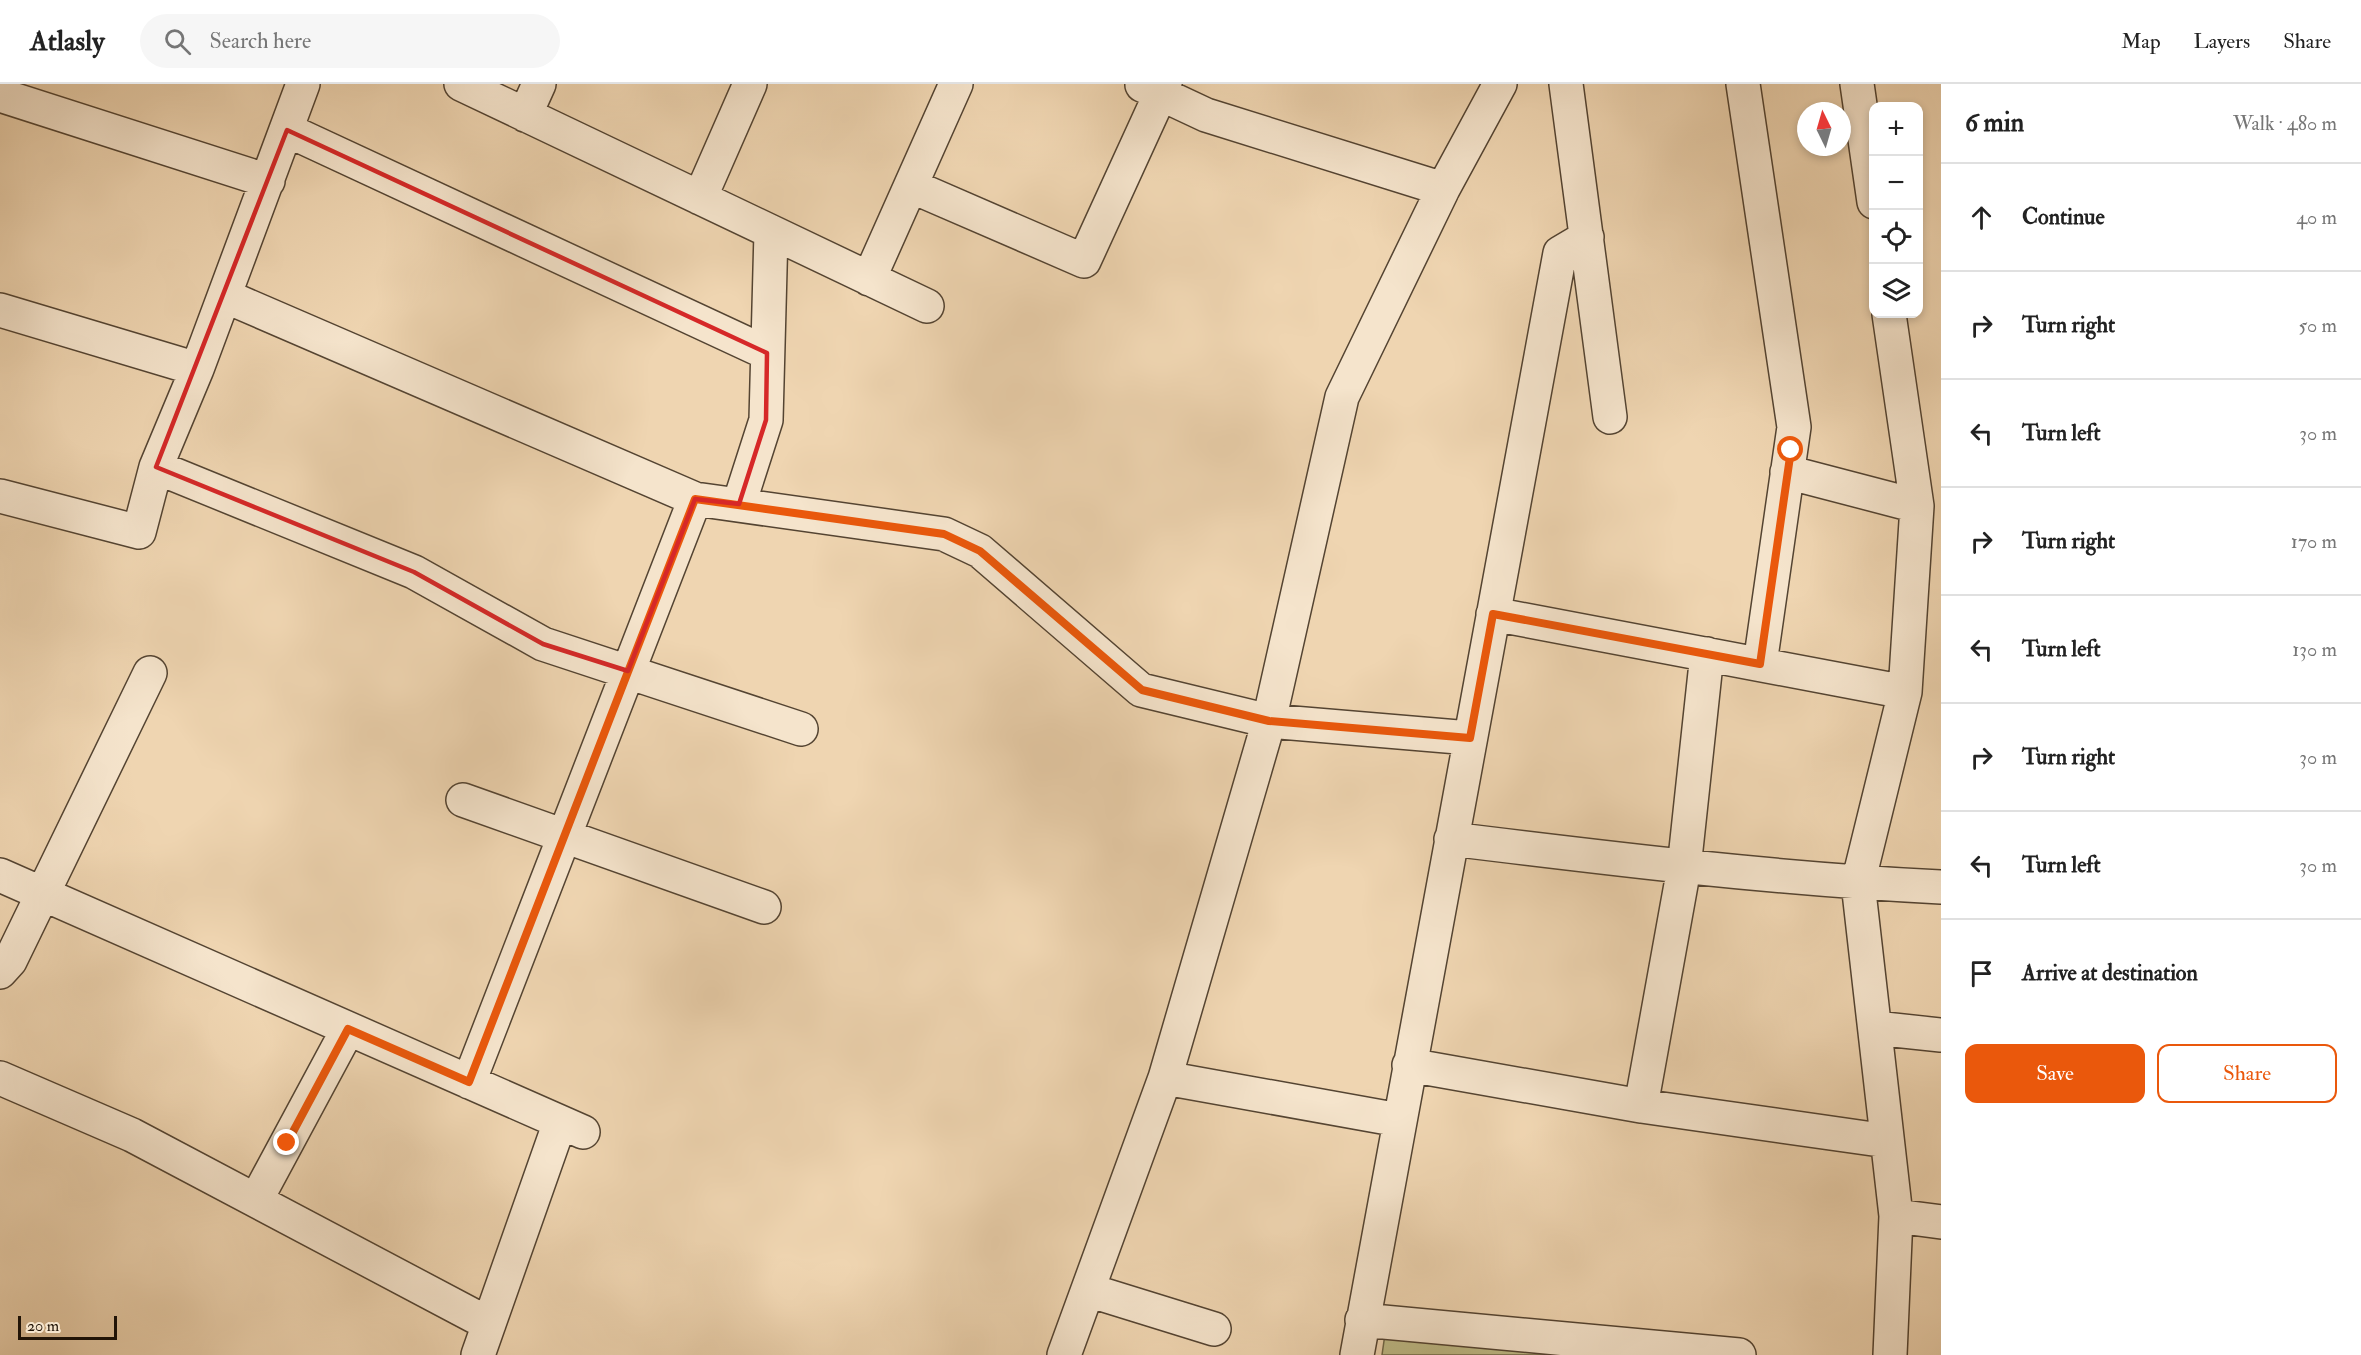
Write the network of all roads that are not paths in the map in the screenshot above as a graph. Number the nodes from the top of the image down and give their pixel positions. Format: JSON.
{"nodes":[{"id":1,"x":303,"y":84,"type":"edge"},
{"id":2,"x":460,"y":84,"type":"edge"},
{"id":3,"x":539,"y":84,"type":"edge"},
{"id":4,"x":750,"y":84,"type":"edge"},
{"id":5,"x":956,"y":84,"type":"edge"},
{"id":6,"x":1500,"y":84,"type":"edge"},
{"id":7,"x":1566,"y":84,"type":"edge"},
{"id":8,"x":1743,"y":84,"type":"edge"},
{"id":9,"x":1857,"y":84,"type":"edge"},
{"id":10,"x":1156,"y":87,"type":"edge"},
{"id":11,"x":0,"y":95,"type":"edge"},
{"id":12,"x":525,"y":115,"type":"junction"},
{"id":13,"x":287,"y":130,"type":"junction"},
{"id":14,"x":1869,"y":167,"type":"edge"},
{"id":15,"x":268,"y":181,"type":"junction"},
{"id":16,"x":911,"y":186,"type":"junction"},
{"id":17,"x":1443,"y":189,"type":"junction"},
{"id":18,"x":700,"y":198,"type":"junction"},
{"id":19,"x":771,"y":232,"type":"junction"},
{"id":20,"x":1587,"y":237,"type":"junction"},
{"id":21,"x":869,"y":279,"type":"junction"},
{"id":22,"x":225,"y":296,"type":"junction"},
{"id":23,"x":927,"y":306,"type":"dead end"},
{"id":24,"x":0,"y":310,"type":"edge"},
{"id":25,"x":1890,"y":318,"type":"edge"},
{"id":26,"x":767,"y":353,"type":"junction"},
{"id":27,"x":197,"y":369,"type":"junction"},
{"id":28,"x":1610,"y":417,"type":"dead end"},
{"id":29,"x":156,"y":467,"type":"junction"},
{"id":30,"x":1787,"y":472,"type":"junction"},
{"id":31,"x":0,"y":496,"type":"edge"},
{"id":32,"x":695,"y":499,"type":"junction"},
{"id":33,"x":739,"y":504,"type":"junction"},
{"id":34,"x":1917,"y":506,"type":"junction"},
{"id":35,"x":1493,"y":614,"type":"junction"},
{"id":36,"x":1707,"y":654,"type":"junction"},
{"id":37,"x":1760,"y":664,"type":"junction"},
{"id":38,"x":628,"y":671,"type":"junction"},
{"id":39,"x":150,"y":673,"type":"dead end"},
{"id":40,"x":1905,"y":692,"type":"junction"},
{"id":41,"x":1269,"y":721,"type":"junction"},
{"id":42,"x":801,"y":729,"type":"dead end"},
{"id":43,"x":1470,"y":738,"type":"junction"},
{"id":44,"x":463,"y":800,"type":"dead end"},
{"id":45,"x":565,"y":836,"type":"junction"},
{"id":46,"x":1451,"y":839,"type":"junction"},
{"id":47,"x":1684,"y":868,"type":"junction"},
{"id":48,"x":0,"y":875,"type":"edge"},
{"id":49,"x":1858,"y":883,"type":"junction"},
{"id":50,"x":1941,"y":887,"type":"edge"},
{"id":51,"x":41,"y":893,"type":"junction"},
{"id":52,"x":764,"y":907,"type":"dead end"},
{"id":53,"x":0,"y":972,"type":"edge"},
{"id":54,"x":1875,"y":1028,"type":"junction"},
{"id":55,"x":348,"y":1029,"type":"junction"},
{"id":56,"x":1941,"y":1035,"type":"edge"},
{"id":57,"x":1409,"y":1065,"type":"junction"},
{"id":58,"x":0,"y":1078,"type":"edge"},
{"id":59,"x":1165,"y":1078,"type":"junction"},
{"id":60,"x":469,"y":1082,"type":"junction"},
{"id":61,"x":1641,"y":1106,"type":"junction"},
{"id":62,"x":1399,"y":1120,"type":"junction"},
{"id":63,"x":1887,"y":1141,"type":"junction"},
{"id":64,"x":256,"y":1200,"type":"junction"},
{"id":65,"x":1896,"y":1216,"type":"junction"},
{"id":66,"x":1941,"y":1222,"type":"edge"},
{"id":67,"x":1088,"y":1290,"type":"junction"},
{"id":68,"x":1362,"y":1320,"type":"junction"},
{"id":69,"x":489,"y":1324,"type":"junction"},
{"id":70,"x":1214,"y":1329,"type":"dead end"},
{"id":71,"x":478,"y":1355,"type":"edge"},
{"id":72,"x":1064,"y":1355,"type":"edge"},
{"id":73,"x":1357,"y":1355,"type":"edge"},
{"id":74,"x":1739,"y":1355,"type":"edge"},
{"id":75,"x":1890,"y":1355,"type":"edge"}],
"edges":[{"from":1,"to":13,"type":"street"},
{"from":2,"to":12,"type":"street"},
{"from":3,"to":12,"type":"street"},
{"from":4,"to":18,"type":"street"},
{"from":5,"to":16,"type":"street"},
{"from":6,"to":17,"type":"street"},
{"from":7,"to":20,"type":"street"},
{"from":8,"to":30,"type":"street"},
{"from":9,"to":14,"type":"street"},
{"from":10,"to":16,"type":"street"},
{"from":10,"to":17,"type":"street"},
{"from":11,"to":15,"type":"street"},
{"from":12,"to":18,"type":"street"},
{"from":13,"to":15,"type":"street"},
{"from":13,"to":26,"type":"street"},
{"from":15,"to":22,"type":"street"},
{"from":16,"to":21,"type":"street"},
{"from":17,"to":41,"type":"street"},
{"from":18,"to":19,"type":"street"},
{"from":19,"to":21,"type":"street"},
{"from":19,"to":26,"type":"street"},
{"from":20,"to":28,"type":"street"},
{"from":20,"to":35,"type":"street"},
{"from":21,"to":23,"type":"street"},
{"from":22,"to":27,"type":"street"},
{"from":22,"to":32,"type":"street"},
{"from":24,"to":27,"type":"street"},
{"from":25,"to":34,"type":"street"},
{"from":26,"to":33,"type":"street"},
{"from":27,"to":29,"type":"street"},
{"from":29,"to":31,"type":"street"},
{"from":29,"to":38,"type":"street"},
{"from":30,"to":34,"type":"street"},
{"from":30,"to":37,"type":"street"},
{"from":32,"to":33,"type":"street"},
{"from":32,"to":38,"type":"street"},
{"from":33,"to":41,"type":"street"},
{"from":34,"to":40,"type":"street"},
{"from":35,"to":36,"type":"street"},
{"from":35,"to":43,"type":"street"},
{"from":36,"to":37,"type":"street"},
{"from":36,"to":47,"type":"street"},
{"from":37,"to":40,"type":"street"},
{"from":38,"to":42,"type":"street"},
{"from":38,"to":45,"type":"street"},
{"from":39,"to":51,"type":"street"},
{"from":40,"to":49,"type":"street"},
{"from":41,"to":43,"type":"street"},
{"from":41,"to":59,"type":"street"},
{"from":43,"to":46,"type":"street"},
{"from":44,"to":45,"type":"street"},
{"from":45,"to":52,"type":"street"},
{"from":45,"to":60,"type":"street"},
{"from":46,"to":47,"type":"street"},
{"from":46,"to":57,"type":"street"},
{"from":47,"to":49,"type":"street"},
{"from":47,"to":61,"type":"street"},
{"from":48,"to":51,"type":"street"},
{"from":49,"to":50,"type":"street"},
{"from":49,"to":54,"type":"street"},
{"from":51,"to":53,"type":"street"},
{"from":51,"to":55,"type":"street"},
{"from":54,"to":56,"type":"street"},
{"from":54,"to":63,"type":"street"},
{"from":55,"to":60,"type":"street"},
{"from":55,"to":64,"type":"street"},
{"from":57,"to":61,"type":"street"},
{"from":57,"to":62,"type":"street"},
{"from":58,"to":64,"type":"street"},
{"from":59,"to":62,"type":"street"},
{"from":59,"to":67,"type":"street"},
{"from":60,"to":69,"type":"street"},
{"from":61,"to":63,"type":"street"},
{"from":62,"to":68,"type":"street"},
{"from":63,"to":65,"type":"street"},
{"from":64,"to":69,"type":"street"},
{"from":65,"to":66,"type":"street"},
{"from":65,"to":75,"type":"street"},
{"from":67,"to":70,"type":"street"},
{"from":67,"to":72,"type":"street"},
{"from":68,"to":73,"type":"street"},
{"from":68,"to":74,"type":"street"},
{"from":69,"to":71,"type":"street"}]}
